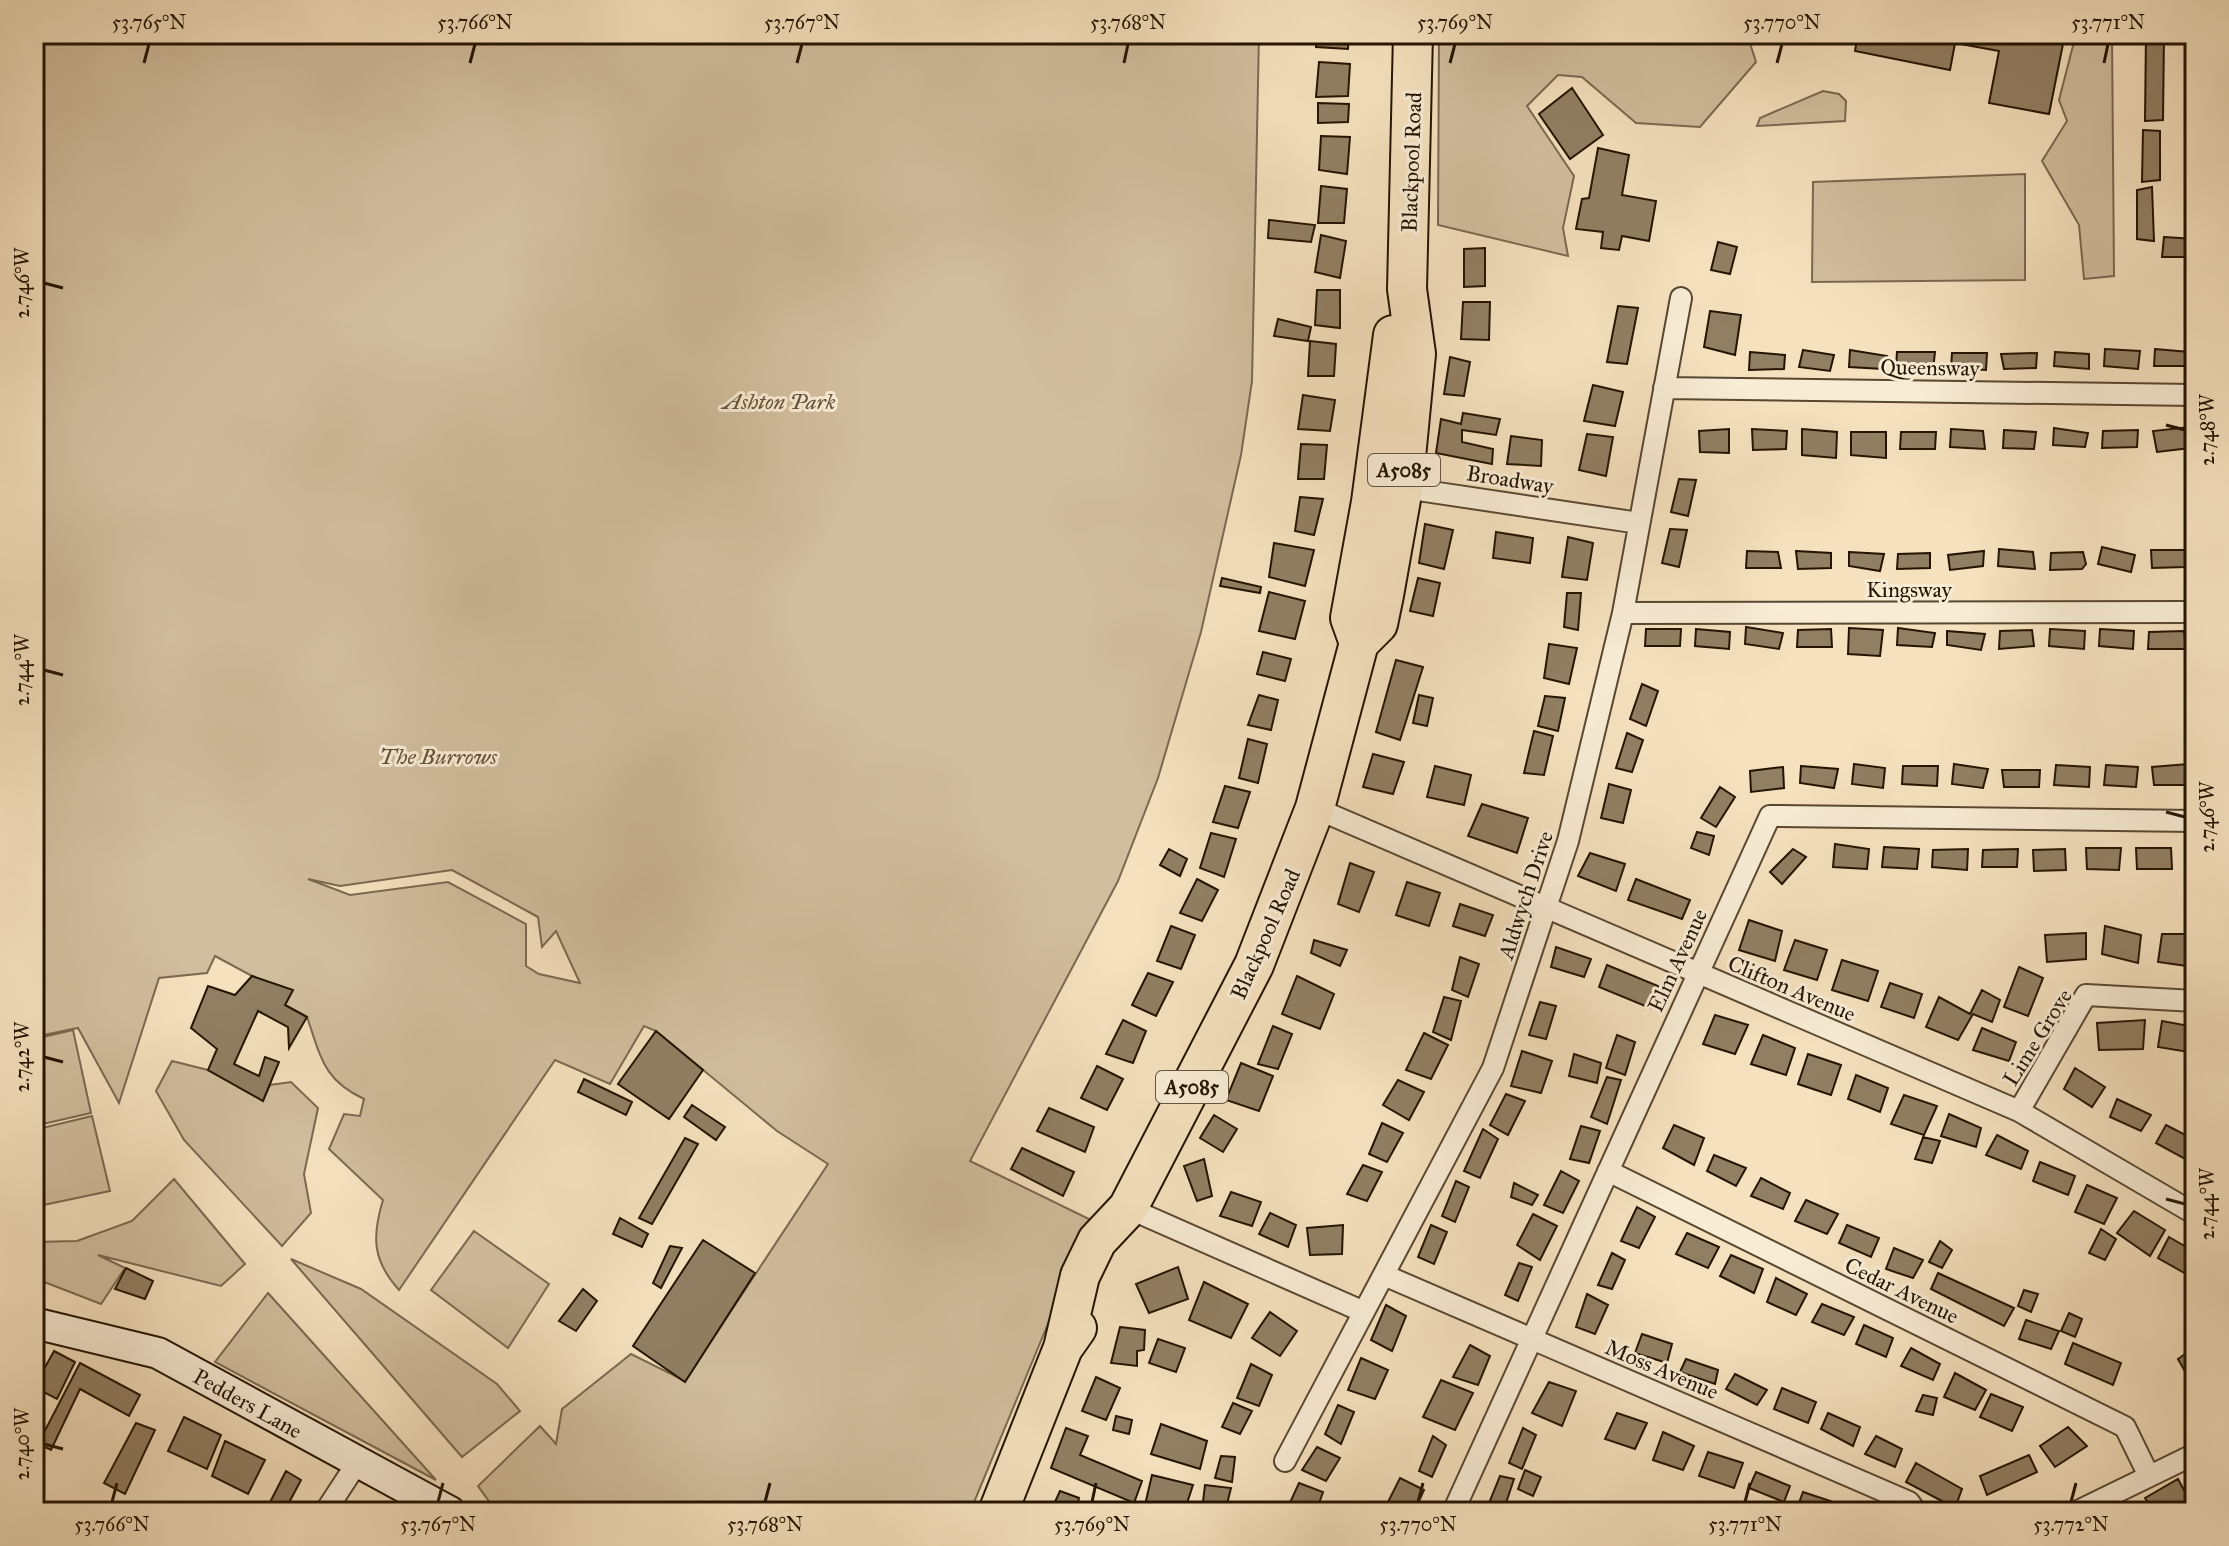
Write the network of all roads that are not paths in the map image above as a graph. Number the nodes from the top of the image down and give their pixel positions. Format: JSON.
{"nodes":[{"id":1,"x":1413,"y":34,"type":"edge"},
{"id":2,"x":1681,"y":298,"type":"dead end"},
{"id":3,"x":1664,"y":388,"type":"junction"},
{"id":4,"x":2195,"y":395,"type":"edge"},
{"id":5,"x":1388,"y":486,"type":"junction"},
{"id":6,"x":1639,"y":523,"type":"junction"},
{"id":7,"x":2195,"y":612,"type":"edge"},
{"id":8,"x":1623,"y":613,"type":"junction"},
{"id":9,"x":1315,"y":808,"type":"junction"},
{"id":10,"x":2195,"y":821,"type":"edge"},
{"id":11,"x":1547,"y":909,"type":"junction"},
{"id":12,"x":1698,"y":973,"type":"junction"},
{"id":13,"x":2195,"y":1001,"type":"edge"},
{"id":14,"x":2019,"y":1111,"type":"junction"},
{"id":15,"x":1608,"y":1171,"type":"junction"},
{"id":16,"x":1128,"y":1208,"type":"junction"},
{"id":17,"x":2195,"y":1214,"type":"edge"},
{"id":18,"x":1384,"y":1275,"type":"junction"},
{"id":19,"x":1364,"y":1312,"type":"junction"},
{"id":20,"x":34,"y":1323,"type":"edge"},
{"id":21,"x":1531,"y":1339,"type":"junction"},
{"id":22,"x":2195,"y":1454,"type":"edge"},
{"id":23,"x":1285,"y":1461,"type":"dead end"},
{"id":24,"x":357,"y":1463,"type":"junction"},
{"id":25,"x":2149,"y":1476,"type":"junction"},
{"id":26,"x":325,"y":1512,"type":"edge"},
{"id":27,"x":450,"y":1512,"type":"edge"},
{"id":28,"x":998,"y":1512,"type":"edge"},
{"id":29,"x":1453,"y":1512,"type":"edge"},
{"id":30,"x":1916,"y":1512,"type":"edge"},
{"id":31,"x":2076,"y":1512,"type":"edge"}],
"edges":[{"from":1,"to":5,"type":"highway","name":"Blackpool Road","number":"A5085"},
{"from":2,"to":3,"type":"street","name":"Aldwych Drive"},
{"from":3,"to":4,"type":"street","name":"Queensway"},
{"from":3,"to":6,"type":"street","name":"Aldwych Drive"},
{"from":5,"to":6,"type":"street","name":"Broadway"},
{"from":5,"to":9,"type":"highway","name":"Blackpool Road","number":"A5085"},
{"from":6,"to":8,"type":"street","name":"Aldwych Drive"},
{"from":7,"to":8,"type":"street","name":"Kingsway"},
{"from":8,"to":11,"type":"street","name":"Aldwych Drive"},
{"from":9,"to":11,"type":"street","name":"Clifton Avenue"},
{"from":9,"to":16,"type":"highway","name":"Blackpool Road","number":"A5085"},
{"from":10,"to":12,"type":"street","name":"Elm Avenue"},
{"from":11,"to":12,"type":"street","name":"Clifton Avenue"},
{"from":11,"to":18,"type":"street","name":"Aldwych Drive"},
{"from":12,"to":14,"type":"street","name":"Clifton Avenue"},
{"from":12,"to":15,"type":"street","name":"Elm Avenue"},
{"from":13,"to":14,"type":"street","name":"Lime Grove"},
{"from":14,"to":17,"type":"street","name":"Clifton Avenue"},
{"from":15,"to":21,"type":"street","name":"Elm Avenue"},
{"from":15,"to":25,"type":"street","name":"Cedar Avenue"},
{"from":16,"to":19,"type":"street"},
{"from":16,"to":28,"type":"highway","name":"Blackpool Road","number":"A5085"},
{"from":18,"to":19,"type":"street","name":"Aldwych Drive"},
{"from":18,"to":21,"type":"street","name":"Moss Avenue"},
{"from":19,"to":23,"type":"street","name":"Aldwych Drive"},
{"from":20,"to":24,"type":"street","name":"Pedders Lane"},
{"from":21,"to":29,"type":"street","name":"Elm Avenue"},
{"from":21,"to":30,"type":"street","name":"Moss Avenue"},
{"from":22,"to":25,"type":"street"},
{"from":24,"to":26,"type":"street"},
{"from":24,"to":27,"type":"street","name":"Pedders Lane"},
{"from":25,"to":31,"type":"street"}]}
